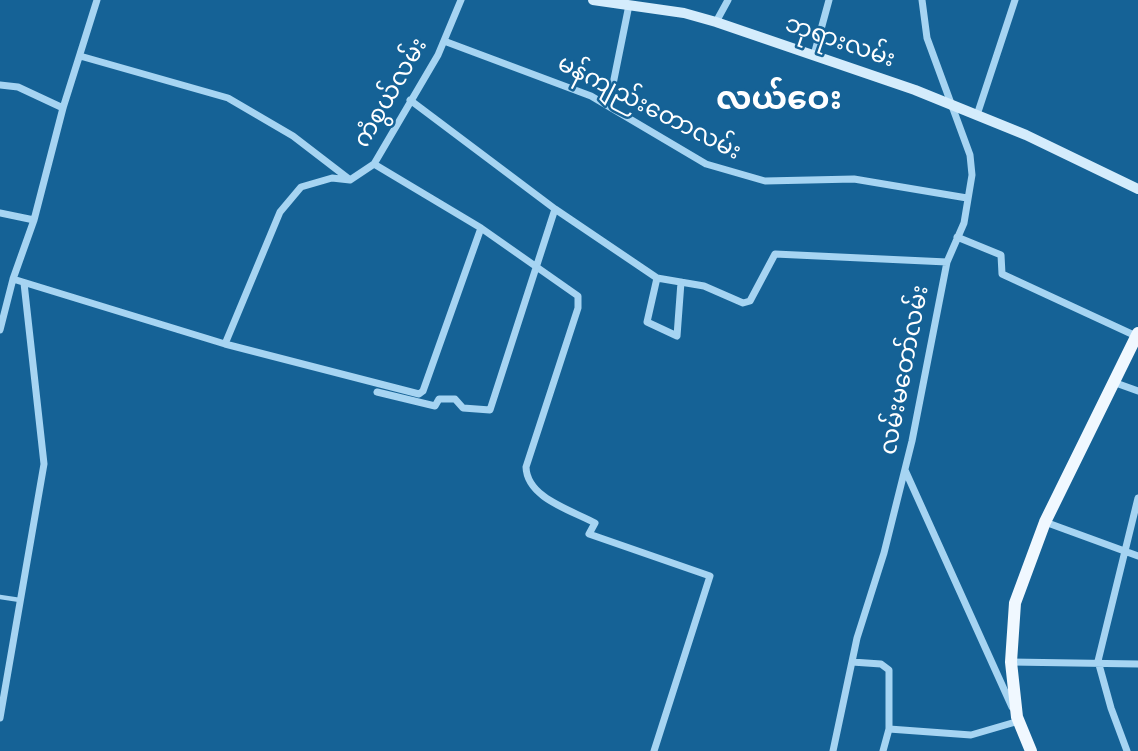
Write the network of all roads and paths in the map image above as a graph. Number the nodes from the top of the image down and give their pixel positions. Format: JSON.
{"nodes":[{"id":1,"x":97,"y":0,"type":"edge"},
{"id":2,"x":461,"y":0,"type":"edge"},
{"id":3,"x":593,"y":0,"type":"edge"},
{"id":4,"x":729,"y":0,"type":"edge"},
{"id":5,"x":829,"y":0,"type":"edge"},
{"id":6,"x":922,"y":0,"type":"edge"},
{"id":7,"x":1015,"y":0,"type":"edge"},
{"id":8,"x":635,"y":4,"type":"edge"},
{"id":9,"x":716,"y":22,"type":"junction"},
{"id":10,"x":444,"y":41,"type":"junction"},
{"id":11,"x":814,"y":55,"type":"junction"},
{"id":12,"x":80,"y":56,"type":"junction"},
{"id":13,"x":0,"y":85,"type":"edge"},
{"id":14,"x":410,"y":100,"type":"junction"},
{"id":15,"x":609,"y":104,"type":"junction"},
{"id":16,"x":949,"y":104,"type":"junction"},
{"id":17,"x":62,"y":108,"type":"junction"},
{"id":18,"x":977,"y":115,"type":"junction"},
{"id":19,"x":374,"y":164,"type":"junction"},
{"id":20,"x":349,"y":180,"type":"junction"},
{"id":21,"x":1138,"y":189,"type":"edge"},
{"id":22,"x":967,"y":198,"type":"junction"},
{"id":23,"x":555,"y":209,"type":"junction"},
{"id":24,"x":0,"y":213,"type":"edge"},
{"id":25,"x":34,"y":220,"type":"junction"},
{"id":26,"x":481,"y":228,"type":"junction"},
{"id":27,"x":957,"y":237,"type":"junction"},
{"id":28,"x":947,"y":262,"type":"junction"},
{"id":29,"x":536,"y":266,"type":"junction"},
{"id":30,"x":657,"y":278,"type":"junction"},
{"id":31,"x":13,"y":279,"type":"junction"},
{"id":32,"x":681,"y":282,"type":"junction"},
{"id":33,"x":24,"y":283,"type":"junction"},
{"id":34,"x":0,"y":330,"type":"edge"},
{"id":35,"x":1137,"y":335,"type":"edge"},
{"id":36,"x":225,"y":344,"type":"junction"},
{"id":37,"x":1113,"y":382,"type":"junction"},
{"id":38,"x":1138,"y":391,"type":"edge"},
{"id":39,"x":377,"y":392,"type":"dead end"},
{"id":40,"x":905,"y":470,"type":"junction"},
{"id":41,"x":1138,"y":498,"type":"edge"},
{"id":42,"x":1045,"y":522,"type":"junction"},
{"id":43,"x":1125,"y":552,"type":"junction"},
{"id":44,"x":1138,"y":556,"type":"edge"},
{"id":45,"x":0,"y":597,"type":"edge"},
{"id":46,"x":21,"y":600,"type":"junction"},
{"id":47,"x":1098,"y":661,"type":"junction"},
{"id":48,"x":852,"y":662,"type":"junction"},
{"id":49,"x":1011,"y":662,"type":"junction"},
{"id":50,"x":1138,"y":664,"type":"edge"},
{"id":51,"x":0,"y":718,"type":"edge"},
{"id":52,"x":1018,"y":719,"type":"junction"},
{"id":53,"x":889,"y":729,"type":"junction"},
{"id":54,"x":653,"y":751,"type":"edge"},
{"id":55,"x":833,"y":751,"type":"edge"},
{"id":56,"x":883,"y":751,"type":"edge"},
{"id":57,"x":1031,"y":751,"type":"edge"},
{"id":58,"x":1127,"y":751,"type":"edge"}],
"edges":[{"from":1,"to":12,"type":"street"},
{"from":2,"to":10,"type":"street","name":"ကံစွယ်လမ်း"},
{"from":3,"to":8,"type":"street","name":"ဘုရားလမ်း"},
{"from":4,"to":9,"type":"street"},
{"from":5,"to":11,"type":"street"},
{"from":6,"to":16,"type":"street","name":"လမ်းမတော်လမ်း"},
{"from":7,"to":18,"type":"street"},
{"from":8,"to":9,"type":"street","name":"ဘုရားလမ်း"},
{"from":8,"to":15,"type":"street"},
{"from":9,"to":11,"type":"street","name":"ဘုရားလမ်း"},
{"from":10,"to":14,"type":"street","name":"ကံစွယ်လမ်း"},
{"from":10,"to":15,"type":"street","name":"မန်ကျည်းတောလမ်း"},
{"from":11,"to":16,"type":"street","name":"ဘုရားလမ်း"},
{"from":12,"to":17,"type":"street"},
{"from":12,"to":20,"type":"street"},
{"from":13,"to":17,"type":"street"},
{"from":14,"to":19,"type":"street","name":"ကံစွယ်လမ်း"},
{"from":14,"to":23,"type":"street"},
{"from":15,"to":22,"type":"street","name":"မန်ကျည်းတောလမ်း"},
{"from":16,"to":18,"type":"street","name":"ဘုရားလမ်း"},
{"from":16,"to":22,"type":"street","name":"လမ်းမတော်လမ်း"},
{"from":17,"to":25,"type":"street"},
{"from":18,"to":21,"type":"street","name":"ဘုရားလမ်း"},
{"from":19,"to":20,"type":"street","name":"ကံစွယ်လမ်း"},
{"from":19,"to":26,"type":"street"},
{"from":20,"to":36,"type":"street","name":"ကံစွယ်လမ်း"},
{"from":22,"to":27,"type":"street","name":"လမ်းမတော်လမ်း"},
{"from":23,"to":29,"type":"street"},
{"from":23,"to":30,"type":"street"},
{"from":24,"to":25,"type":"street"},
{"from":25,"to":31,"type":"street"},
{"from":26,"to":29,"type":"street"},
{"from":26,"to":36,"type":"street"},
{"from":27,"to":28,"type":"street","name":"လမ်းမတော်လမ်း"},
{"from":27,"to":35,"type":"street"},
{"from":28,"to":32,"type":"street"},
{"from":28,"to":40,"type":"street","name":"လမ်းမတော်လမ်း"},
{"from":29,"to":39,"type":"street"},
{"from":29,"to":54,"type":"street"},
{"from":30,"to":32,"type":"street"},
{"from":30,"to":32,"type":"street"},
{"from":31,"to":33,"type":"street"},
{"from":31,"to":34,"type":"street"},
{"from":33,"to":36,"type":"street"},
{"from":33,"to":46,"type":"street"},
{"from":35,"to":37,"type":"main road"},
{"from":37,"to":38,"type":"street"},
{"from":37,"to":42,"type":"main road"},
{"from":40,"to":48,"type":"street","name":"လမ်းမတော်လမ်း"},
{"from":40,"to":52,"type":"street"},
{"from":41,"to":43,"type":"street"},
{"from":42,"to":43,"type":"street"},
{"from":42,"to":49,"type":"main road"},
{"from":43,"to":44,"type":"street"},
{"from":43,"to":47,"type":"street"},
{"from":45,"to":46,"type":"lane"},
{"from":46,"to":51,"type":"street"},
{"from":47,"to":49,"type":"street"},
{"from":47,"to":50,"type":"street"},
{"from":47,"to":58,"type":"street"},
{"from":48,"to":53,"type":"street"},
{"from":48,"to":55,"type":"street","name":"လမ်းမတော်လမ်း"},
{"from":49,"to":52,"type":"main road"},
{"from":52,"to":53,"type":"street"},
{"from":52,"to":57,"type":"main road"},
{"from":53,"to":56,"type":"street"}]}
